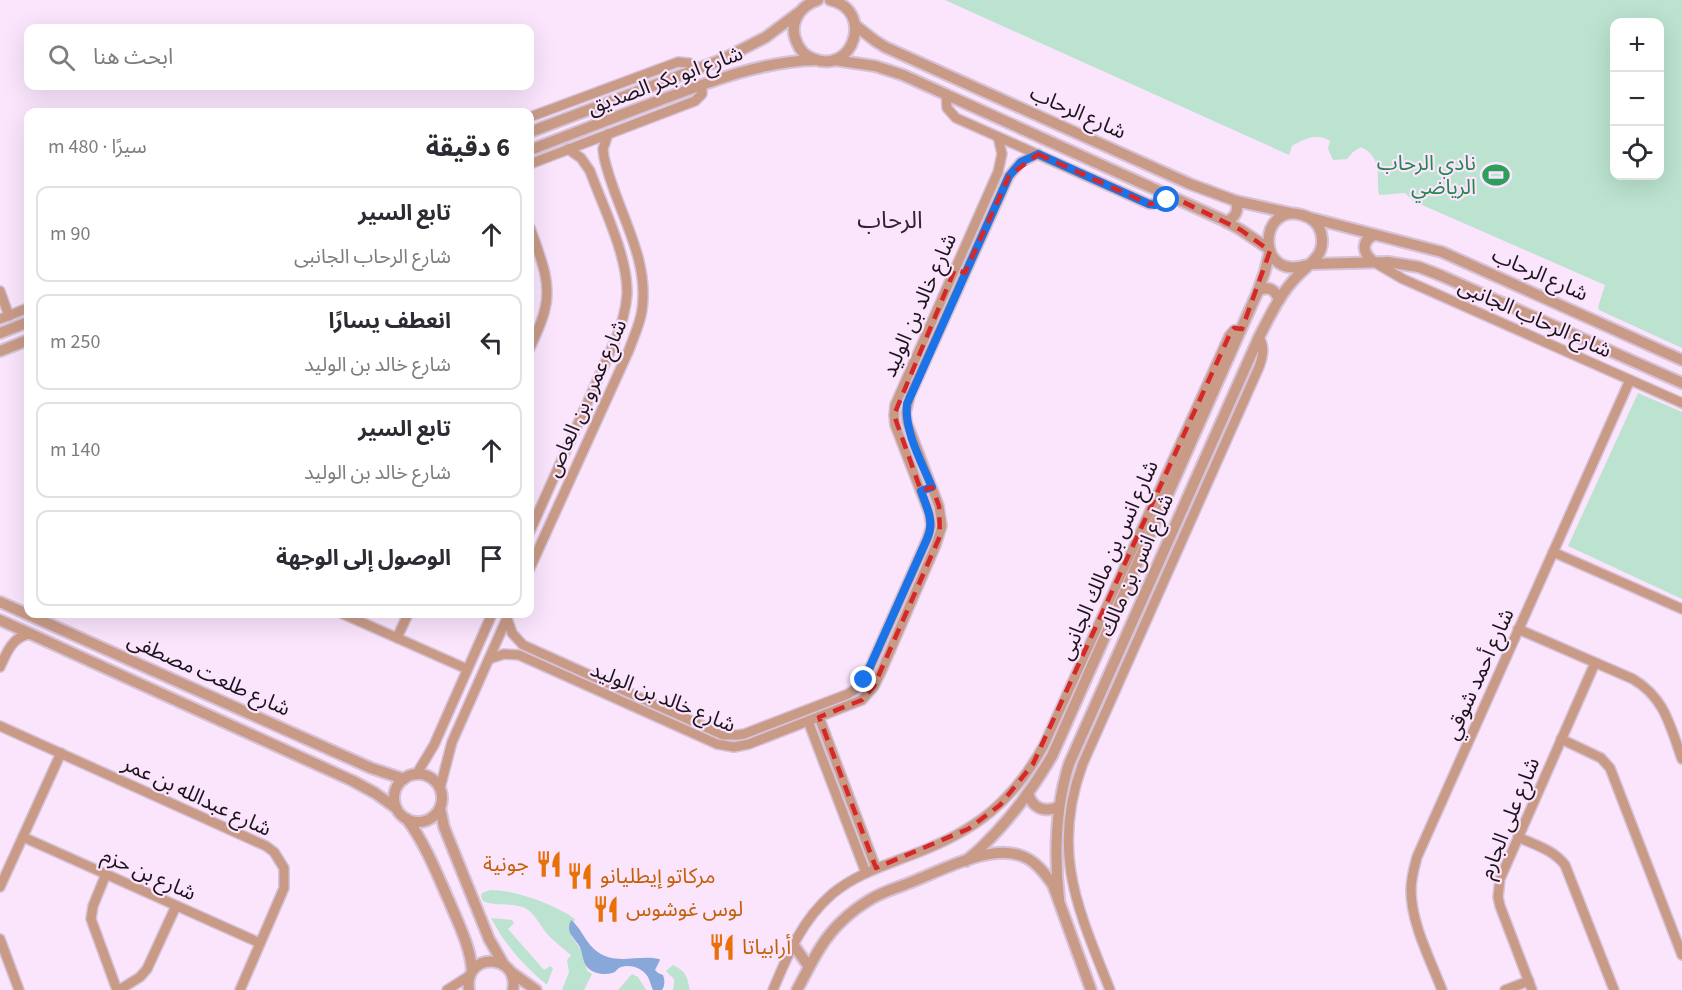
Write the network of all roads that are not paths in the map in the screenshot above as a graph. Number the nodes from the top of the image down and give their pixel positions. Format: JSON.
{"nodes":[{"id":1,"x":830,"y":0,"type":"edge"},
{"id":2,"x":814,"y":1,"type":"edge"},
{"id":3,"x":849,"y":5,"type":"edge"},
{"id":4,"x":798,"y":13,"type":"junction"},
{"id":5,"x":855,"y":25,"type":"junction"},
{"id":6,"x":817,"y":60,"type":"junction"},
{"id":7,"x":834,"y":60,"type":"junction"},
{"id":8,"x":698,"y":69,"type":"junction"},
{"id":9,"x":702,"y":85,"type":"junction"},
{"id":10,"x":946,"y":94,"type":"junction"},
{"id":11,"x":534,"y":116,"type":"edge"},
{"id":12,"x":534,"y":130,"type":"edge"},
{"id":13,"x":608,"y":134,"type":"junction"},
{"id":14,"x":998,"y":137,"type":"junction"},
{"id":15,"x":534,"y":148,"type":"edge"},
{"id":16,"x":568,"y":149,"type":"junction"},
{"id":17,"x":1038,"y":154,"type":"junction"},
{"id":18,"x":534,"y":162,"type":"edge"},
{"id":19,"x":1171,"y":196,"type":"junction"},
{"id":20,"x":1236,"y":201,"type":"junction"},
{"id":21,"x":1294,"y":213,"type":"junction"},
{"id":22,"x":1308,"y":217,"type":"junction"},
{"id":23,"x":1226,"y":222,"type":"junction"},
{"id":24,"x":1374,"y":235,"type":"junction"},
{"id":25,"x":534,"y":250,"type":"edge"},
{"id":26,"x":1269,"y":250,"type":"junction"},
{"id":27,"x":1374,"y":262,"type":"junction"},
{"id":28,"x":1308,"y":265,"type":"junction"},
{"id":29,"x":955,"y":269,"type":"junction"},
{"id":30,"x":965,"y":273,"type":"junction"},
{"id":31,"x":0,"y":291,"type":"edge"},
{"id":32,"x":1258,"y":291,"type":"junction"},
{"id":33,"x":1279,"y":300,"type":"junction"},
{"id":34,"x":24,"y":310,"type":"edge"},
{"id":35,"x":5,"y":317,"type":"edge"},
{"id":36,"x":534,"y":323,"type":"edge"},
{"id":37,"x":24,"y":324,"type":"edge"},
{"id":38,"x":540,"y":326,"type":"junction"},
{"id":39,"x":1242,"y":329,"type":"junction"},
{"id":40,"x":0,"y":333,"type":"edge"},
{"id":41,"x":1259,"y":337,"type":"junction"},
{"id":42,"x":534,"y":339,"type":"edge"},
{"id":43,"x":24,"y":344,"type":"edge"},
{"id":44,"x":0,"y":351,"type":"edge"},
{"id":45,"x":1682,"y":360,"type":"edge"},
{"id":46,"x":1630,"y":380,"type":"junction"},
{"id":47,"x":1682,"y":383,"type":"edge"},
{"id":48,"x":1682,"y":403,"type":"edge"},
{"id":49,"x":932,"y":487,"type":"junction"},
{"id":50,"x":921,"y":491,"type":"junction"},
{"id":51,"x":542,"y":503,"type":"junction"},
{"id":52,"x":556,"y":509,"type":"junction"},
{"id":53,"x":534,"y":521,"type":"joint"},
{"id":54,"x":548,"y":528,"type":"junction"},
{"id":55,"x":1553,"y":552,"type":"junction"},
{"id":56,"x":534,"y":559,"type":"edge"},
{"id":57,"x":0,"y":602,"type":"edge"},
{"id":58,"x":1682,"y":609,"type":"edge"},
{"id":59,"x":24,"y":613,"type":"edge"},
{"id":60,"x":893,"y":616,"type":"junction"},
{"id":61,"x":36,"y":618,"type":"edge"},
{"id":62,"x":351,"y":618,"type":"edge"},
{"id":63,"x":406,"y":618,"type":"edge"},
{"id":64,"x":490,"y":618,"type":"edge"},
{"id":65,"x":507,"y":618,"type":"edge"},
{"id":66,"x":508,"y":618,"type":"edge"},
{"id":67,"x":0,"y":621,"type":"edge"},
{"id":68,"x":903,"y":621,"type":"junction"},
{"id":69,"x":1518,"y":629,"type":"junction"},
{"id":70,"x":30,"y":634,"type":"junction"},
{"id":71,"x":397,"y":638,"type":"junction"},
{"id":72,"x":489,"y":659,"type":"junction"},
{"id":73,"x":1595,"y":663,"type":"junction"},
{"id":74,"x":0,"y":668,"type":"edge"},
{"id":75,"x":467,"y":669,"type":"junction"},
{"id":76,"x":819,"y":717,"type":"junction"},
{"id":77,"x":808,"y":721,"type":"junction"},
{"id":78,"x":0,"y":726,"type":"edge"},
{"id":79,"x":1561,"y":739,"type":"junction"},
{"id":80,"x":61,"y":753,"type":"junction"},
{"id":81,"x":1682,"y":759,"type":"edge"},
{"id":82,"x":416,"y":774,"type":"junction"},
{"id":83,"x":404,"y":779,"type":"junction"},
{"id":84,"x":440,"y":788,"type":"junction"},
{"id":85,"x":1028,"y":793,"type":"junction"},
{"id":86,"x":1059,"y":807,"type":"junction"},
{"id":87,"x":396,"y":808,"type":"junction"},
{"id":88,"x":440,"y":808,"type":"junction"},
{"id":89,"x":407,"y":819,"type":"junction"},
{"id":90,"x":23,"y":837,"type":"junction"},
{"id":91,"x":1518,"y":837,"type":"junction"},
{"id":92,"x":966,"y":861,"type":"junction"},
{"id":93,"x":876,"y":868,"type":"junction"},
{"id":94,"x":866,"y":873,"type":"junction"},
{"id":95,"x":106,"y":874,"type":"junction"},
{"id":96,"x":0,"y":887,"type":"edge"},
{"id":97,"x":1059,"y":899,"type":"junction"},
{"id":98,"x":176,"y":906,"type":"junction"},
{"id":99,"x":0,"y":939,"type":"edge"},
{"id":100,"x":260,"y":943,"type":"junction"},
{"id":101,"x":793,"y":944,"type":"junction"},
{"id":102,"x":1682,"y":955,"type":"edge"},
{"id":103,"x":809,"y":968,"type":"junction"},
{"id":104,"x":508,"y":969,"type":"junction"},
{"id":105,"x":471,"y":973,"type":"junction"},
{"id":106,"x":1531,"y":986,"type":"edge"},
{"id":107,"x":19,"y":990,"type":"edge"},
{"id":108,"x":118,"y":990,"type":"edge"},
{"id":109,"x":240,"y":990,"type":"edge"},
{"id":110,"x":447,"y":990,"type":"edge"},
{"id":111,"x":469,"y":990,"type":"edge"},
{"id":112,"x":513,"y":990,"type":"edge"},
{"id":113,"x":536,"y":990,"type":"edge"},
{"id":114,"x":773,"y":990,"type":"edge"},
{"id":115,"x":797,"y":990,"type":"edge"},
{"id":116,"x":1092,"y":990,"type":"edge"},
{"id":117,"x":1110,"y":990,"type":"edge"},
{"id":118,"x":1442,"y":990,"type":"edge"},
{"id":119,"x":1505,"y":990,"type":"edge"},
{"id":120,"x":1614,"y":990,"type":"edge"}],
"edges":[{"from":1,"to":3,"type":"street"},
{"from":2,"to":4,"type":"street","name":"شارع ابو بكر الصديق"},
{"from":3,"to":5,"type":"street"},
{"from":4,"to":6,"type":"street"},
{"from":4,"to":8,"type":"street","name":"شارع ابو بكر الصديق"},
{"from":5,"to":7,"type":"street"},
{"from":5,"to":20,"type":"street","name":"شارع الرحاب"},
{"from":6,"to":7,"type":"street","name":"شارع ابو بكر الصديق"},
{"from":6,"to":9,"type":"street","name":"شارع ابو بكر الصديق"},
{"from":7,"to":10,"type":"street","name":"شارع الرحاب"},
{"from":8,"to":11,"type":"street"},
{"from":8,"to":12,"type":"street","name":"شارع ابو بكر الصديق"},
{"from":9,"to":13,"type":"street"},
{"from":9,"to":15,"type":"street","name":"شارع ابو بكر الصديق"},
{"from":10,"to":14,"type":"street"},
{"from":10,"to":19,"type":"street","name":"شارع الرحاب"},
{"from":13,"to":16,"type":"street"},
{"from":13,"to":52,"type":"street","name":"شارع عمرو بن العاص"},
{"from":14,"to":17,"type":"street"},
{"from":14,"to":29,"type":"street","name":"شارع خالد بن الوليد"},
{"from":16,"to":18,"type":"street"},
{"from":16,"to":51,"type":"street","name":"شارع عمرو بن العاص"},
{"from":17,"to":19,"type":"street"},
{"from":17,"to":30,"type":"street","name":"شارع خالد بن الوليد"},
{"from":19,"to":23,"type":"street","name":"شارع الرحاب"},
{"from":20,"to":21,"type":"street","name":"شارع الرحاب"},
{"from":20,"to":23,"type":"street"},
{"from":21,"to":22,"type":"street"},
{"from":21,"to":26,"type":"street"},
{"from":22,"to":24,"type":"street","name":"شارع الرحاب"},
{"from":22,"to":28,"type":"street"},
{"from":23,"to":26,"type":"street","name":"شارع الرحاب"},
{"from":24,"to":27,"type":"street"},
{"from":24,"to":45,"type":"street","name":"شارع الرحاب"},
{"from":25,"to":38,"type":"street"},
{"from":26,"to":28,"type":"street"},
{"from":26,"to":32,"type":"street","name":"شارع انس بن مالك"},
{"from":27,"to":28,"type":"street","name":"شارع الرحاب"},
{"from":27,"to":46,"type":"street","name":"شارع الرحاب الجانبى"},
{"from":27,"to":47,"type":"street","name":"شارع الرحاب"},
{"from":28,"to":33,"type":"street","name":"شارع انس بن مالك"},
{"from":29,"to":30,"type":"street"},
{"from":29,"to":50,"type":"street","name":"شارع خالد بن الوليد"},
{"from":30,"to":49,"type":"street","name":"شارع خالد بن الوليد"},
{"from":31,"to":35,"type":"street"},
{"from":32,"to":33,"type":"street"},
{"from":32,"to":39,"type":"street","name":"شارع انس بن مالك"},
{"from":33,"to":41,"type":"street","name":"شارع انس بن مالك"},
{"from":34,"to":35,"type":"street"},
{"from":36,"to":38,"type":"street"},
{"from":37,"to":40,"type":"street"},
{"from":38,"to":42,"type":"street"},
{"from":39,"to":85,"type":"street","name":"شارع انس بن مالك"},
{"from":39,"to":93,"type":"street","name":"شارع انس بن مالك الجانبى"},
{"from":41,"to":86,"type":"street","name":"شارع انس بن مالك"},
{"from":41,"to":117,"type":"street"},
{"from":43,"to":44,"type":"street"},
{"from":46,"to":48,"type":"street","name":"شارع الرحاب الجانبى"},
{"from":46,"to":55,"type":"street","name":"شارع أحمد شوقي"},
{"from":49,"to":50,"type":"street"},
{"from":49,"to":68,"type":"street","name":"شارع خالد بن الوليد"},
{"from":50,"to":60,"type":"street","name":"شارع خالد بن الوليد"},
{"from":51,"to":52,"type":"street"},
{"from":51,"to":53,"type":"street","name":"شارع عمرو بن العاص"},
{"from":52,"to":54,"type":"street","name":"شارع عمرو بن العاص"},
{"from":53,"to":54,"type":"street"},
{"from":54,"to":56,"type":"street","name":"شارع عمرو بن العاص"},
{"from":55,"to":58,"type":"street"},
{"from":55,"to":69,"type":"street","name":"شارع أحمد شوقي"},
{"from":57,"to":59,"type":"street","name":"شارع طلعت مصطفى"},
{"from":60,"to":66,"type":"street","name":"شارع خالد بن الوليد"},
{"from":60,"to":68,"type":"street"},
{"from":61,"to":83,"type":"street","name":"شارع طلعت مصطفى"},
{"from":62,"to":71,"type":"street"},
{"from":63,"to":71,"type":"street"},
{"from":64,"to":75,"type":"street"},
{"from":65,"to":72,"type":"street"},
{"from":67,"to":70,"type":"street","name":"شارع طلعت مصطفى"},
{"from":68,"to":76,"type":"street","name":"شارع خالد بن الوليد"},
{"from":69,"to":73,"type":"street"},
{"from":69,"to":118,"type":"street","name":"شارع أحمد شوقي"},
{"from":70,"to":74,"type":"street"},
{"from":70,"to":87,"type":"street","name":"شارع طلعت مصطفى"},
{"from":71,"to":75,"type":"street"},
{"from":72,"to":77,"type":"street","name":"شارع خالد بن الوليد"},
{"from":72,"to":84,"type":"street"},
{"from":73,"to":79,"type":"street","name":"شارع على الجارم"},
{"from":73,"to":81,"type":"street"},
{"from":75,"to":82,"type":"street"},
{"from":76,"to":77,"type":"street","name":"شارع خالد بن الوليد"},
{"from":76,"to":93,"type":"street"},
{"from":77,"to":94,"type":"street"},
{"from":78,"to":80,"type":"street","name":"شارع عبدالله بن عمر"},
{"from":79,"to":91,"type":"street","name":"شارع على الجارم"},
{"from":79,"to":102,"type":"street"},
{"from":80,"to":90,"type":"street"},
{"from":80,"to":100,"type":"street","name":"شارع عبدالله بن عمر"},
{"from":82,"to":83,"type":"street"},
{"from":82,"to":84,"type":"street"},
{"from":83,"to":87,"type":"street"},
{"from":84,"to":88,"type":"street"},
{"from":85,"to":86,"type":"street"},
{"from":85,"to":92,"type":"street","name":"شارع انس بن مالك"},
{"from":86,"to":97,"type":"street","name":"شارع انس بن مالك"},
{"from":87,"to":89,"type":"street"},
{"from":88,"to":89,"type":"street"},
{"from":88,"to":104,"type":"street"},
{"from":89,"to":105,"type":"street"},
{"from":90,"to":95,"type":"street","name":"شارع بن حزم"},
{"from":90,"to":96,"type":"street"},
{"from":91,"to":106,"type":"street","name":"شارع على الجارم"},
{"from":91,"to":120,"type":"street"},
{"from":92,"to":97,"type":"street"},
{"from":92,"to":103,"type":"street"},
{"from":93,"to":94,"type":"street","name":"شارع انس بن مالك الجانبى"},
{"from":94,"to":101,"type":"street","name":"شارع انس بن مالك الجانبى"},
{"from":95,"to":98,"type":"street","name":"شارع بن حزم"},
{"from":95,"to":108,"type":"street"},
{"from":97,"to":116,"type":"street"},
{"from":98,"to":100,"type":"street","name":"شارع بن حزم"},
{"from":98,"to":108,"type":"street"},
{"from":99,"to":107,"type":"street"},
{"from":100,"to":109,"type":"street","name":"شارع عبدالله بن عمر"},
{"from":101,"to":103,"type":"street"},
{"from":101,"to":114,"type":"street","name":"شارع انس بن مالك الجانبى"},
{"from":103,"to":115,"type":"street"},
{"from":104,"to":105,"type":"street"},
{"from":104,"to":112,"type":"street"},
{"from":104,"to":113,"type":"street"},
{"from":105,"to":110,"type":"street"},
{"from":105,"to":111,"type":"street"},
{"from":106,"to":119,"type":"street"}]}
